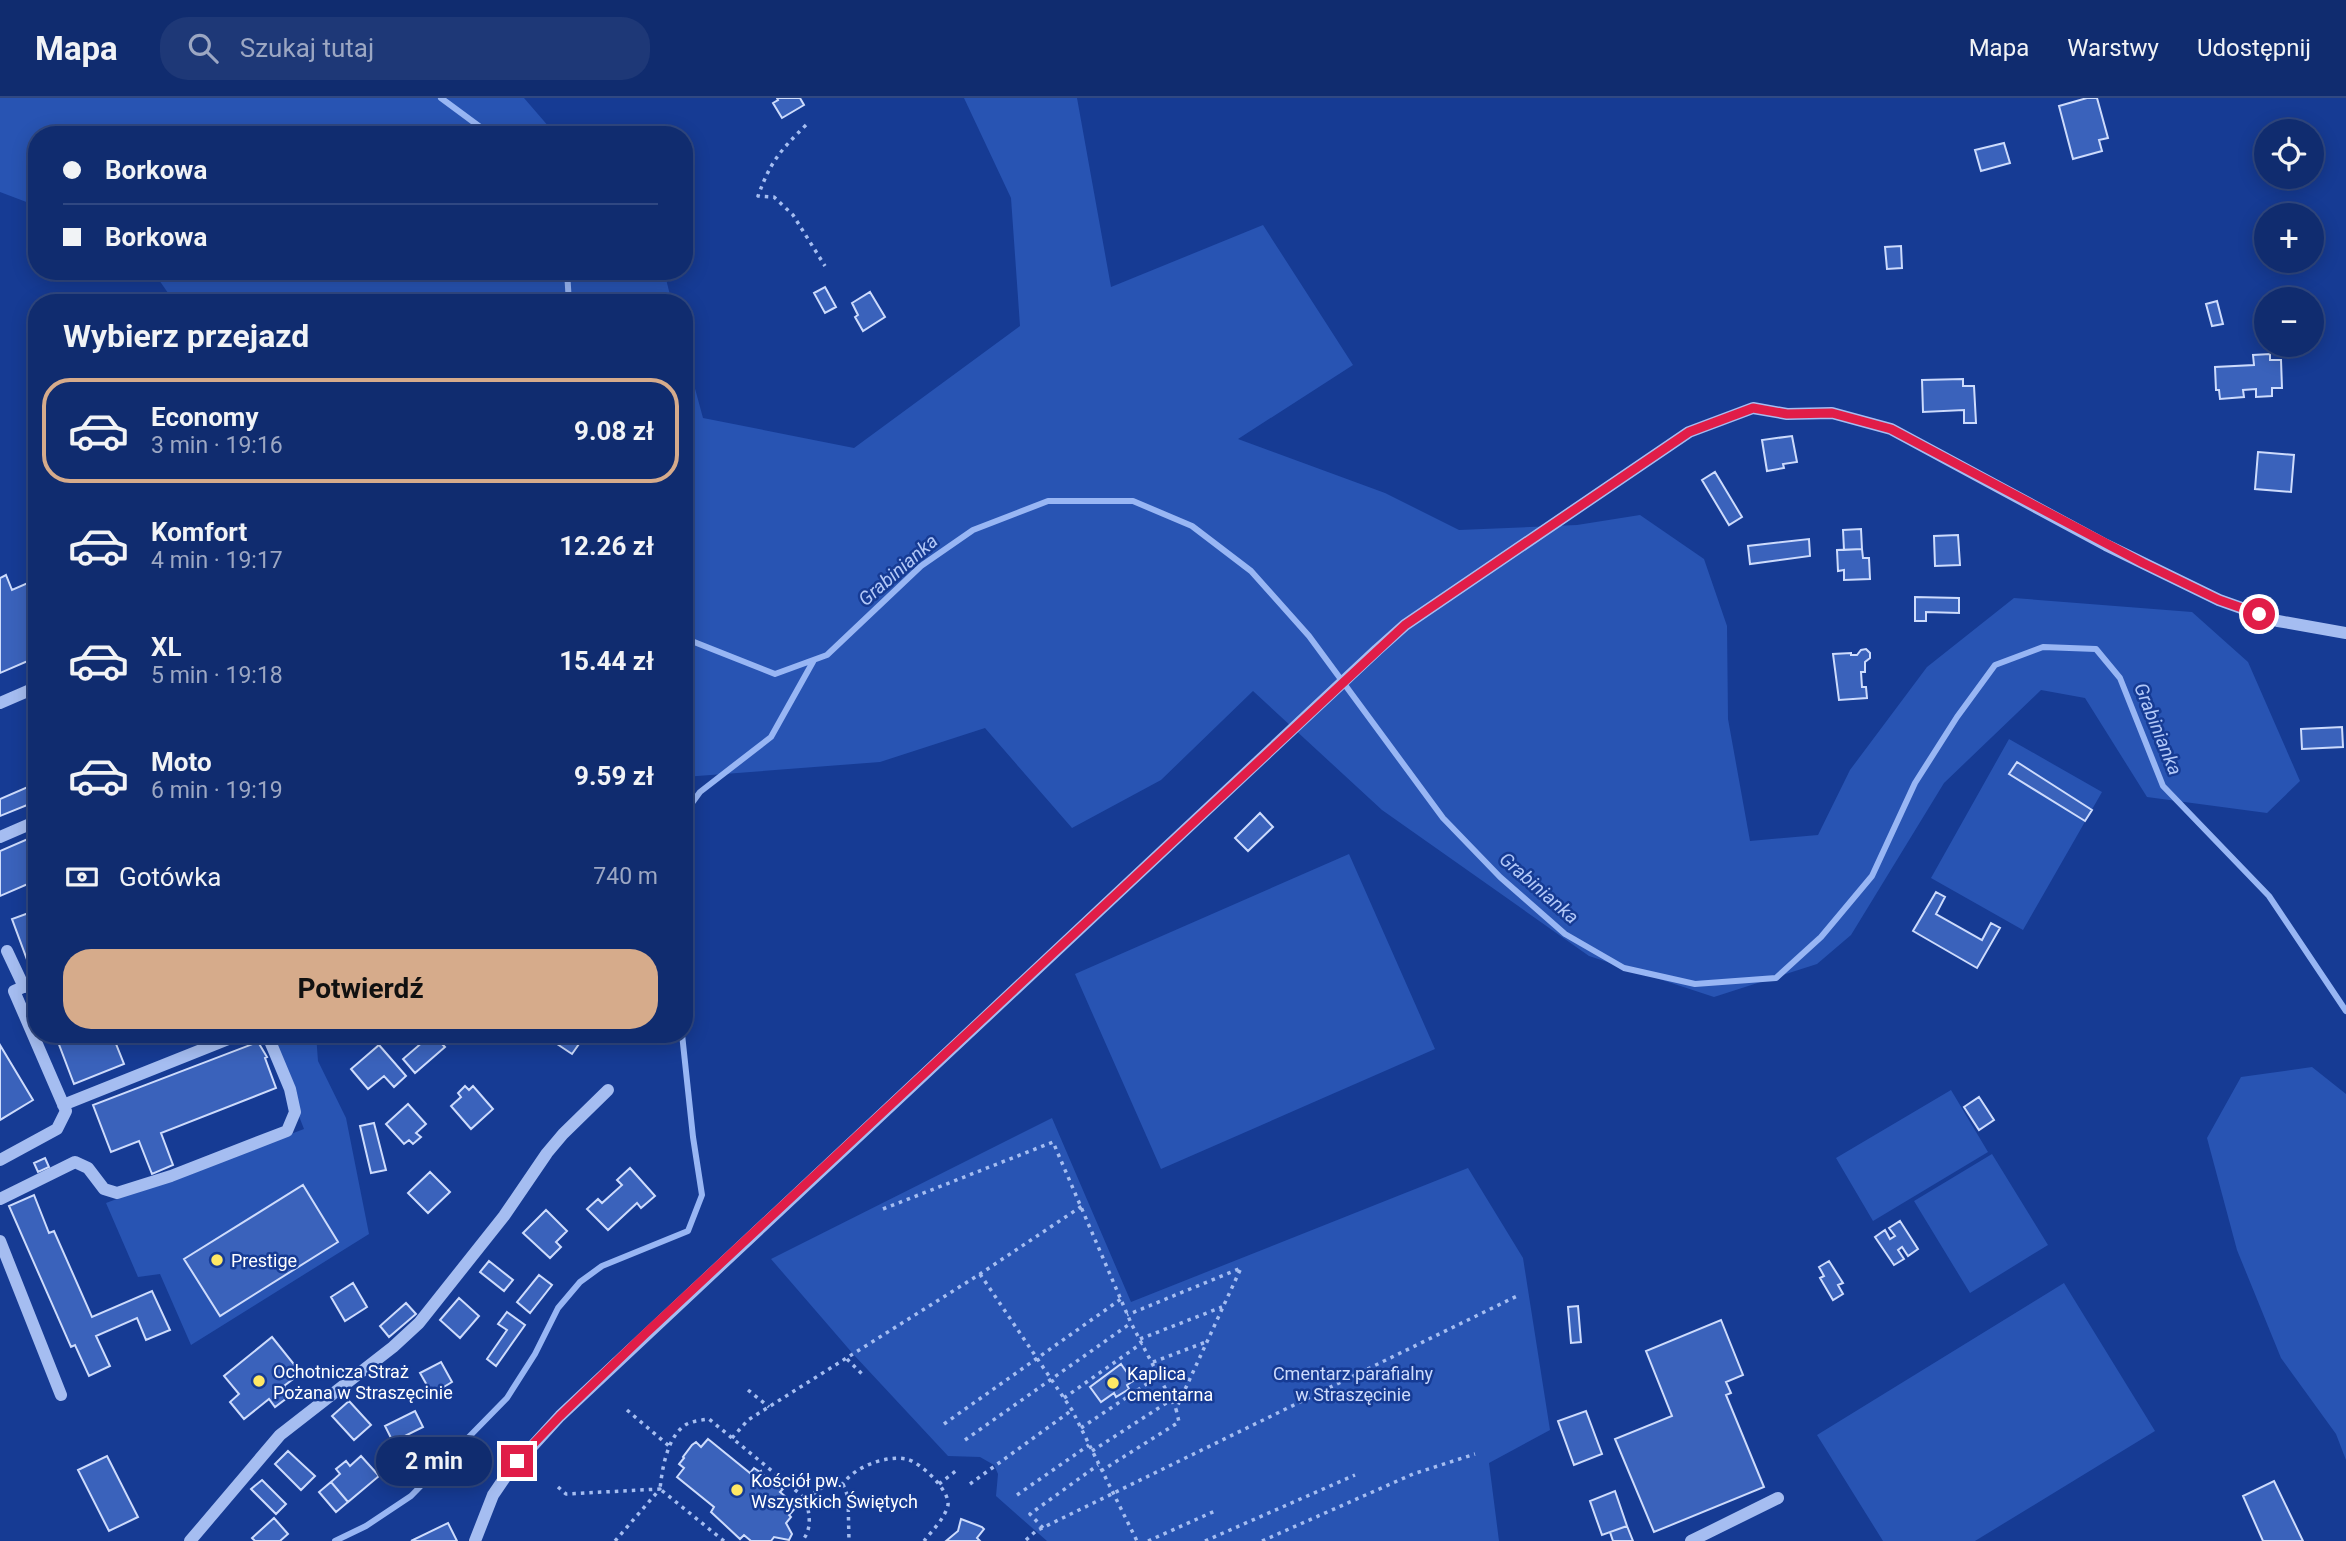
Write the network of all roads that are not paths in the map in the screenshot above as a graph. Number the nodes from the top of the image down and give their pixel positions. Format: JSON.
{"nodes":[{"id":1,"x":2346,"y":633,"type":"edge"},
{"id":2,"x":28,"y":691,"type":"edge"},
{"id":3,"x":0,"y":703,"type":"edge"},
{"id":4,"x":28,"y":825,"type":"edge"},
{"id":5,"x":0,"y":837,"type":"edge"},
{"id":6,"x":7,"y":950,"type":"dead end"},
{"id":7,"x":28,"y":980,"type":"edge"},
{"id":8,"x":28,"y":985,"type":"edge"},
{"id":9,"x":28,"y":1024,"type":"edge"},
{"id":10,"x":36,"y":1043,"type":"edge"},
{"id":11,"x":219,"y":1043,"type":"edge"},
{"id":12,"x":271,"y":1043,"type":"edge"},
{"id":13,"x":608,"y":1090,"type":"dead end"},
{"id":14,"x":63,"y":1105,"type":"junction"},
{"id":15,"x":0,"y":1160,"type":"edge"},
{"id":16,"x":0,"y":1199,"type":"edge"},
{"id":17,"x":0,"y":1241,"type":"edge"},
{"id":18,"x":61,"y":1395,"type":"dead end"},
{"id":19,"x":1777,"y":1498,"type":"dead end"},
{"id":20,"x":190,"y":1541,"type":"edge"},
{"id":21,"x":475,"y":1541,"type":"edge"},
{"id":22,"x":1691,"y":1541,"type":"edge"}],
"edges":[{"from":1,"to":21,"type":"street"},
{"from":2,"to":3,"type":"street"},
{"from":4,"to":5,"type":"street"},
{"from":6,"to":7,"type":"street"},
{"from":8,"to":9,"type":"street"},
{"from":10,"to":14,"type":"street"},
{"from":11,"to":14,"type":"street"},
{"from":12,"to":16,"type":"street"},
{"from":13,"to":20,"type":"street"},
{"from":14,"to":15,"type":"street"},
{"from":17,"to":18,"type":"street"},
{"from":19,"to":22,"type":"street"}]}
